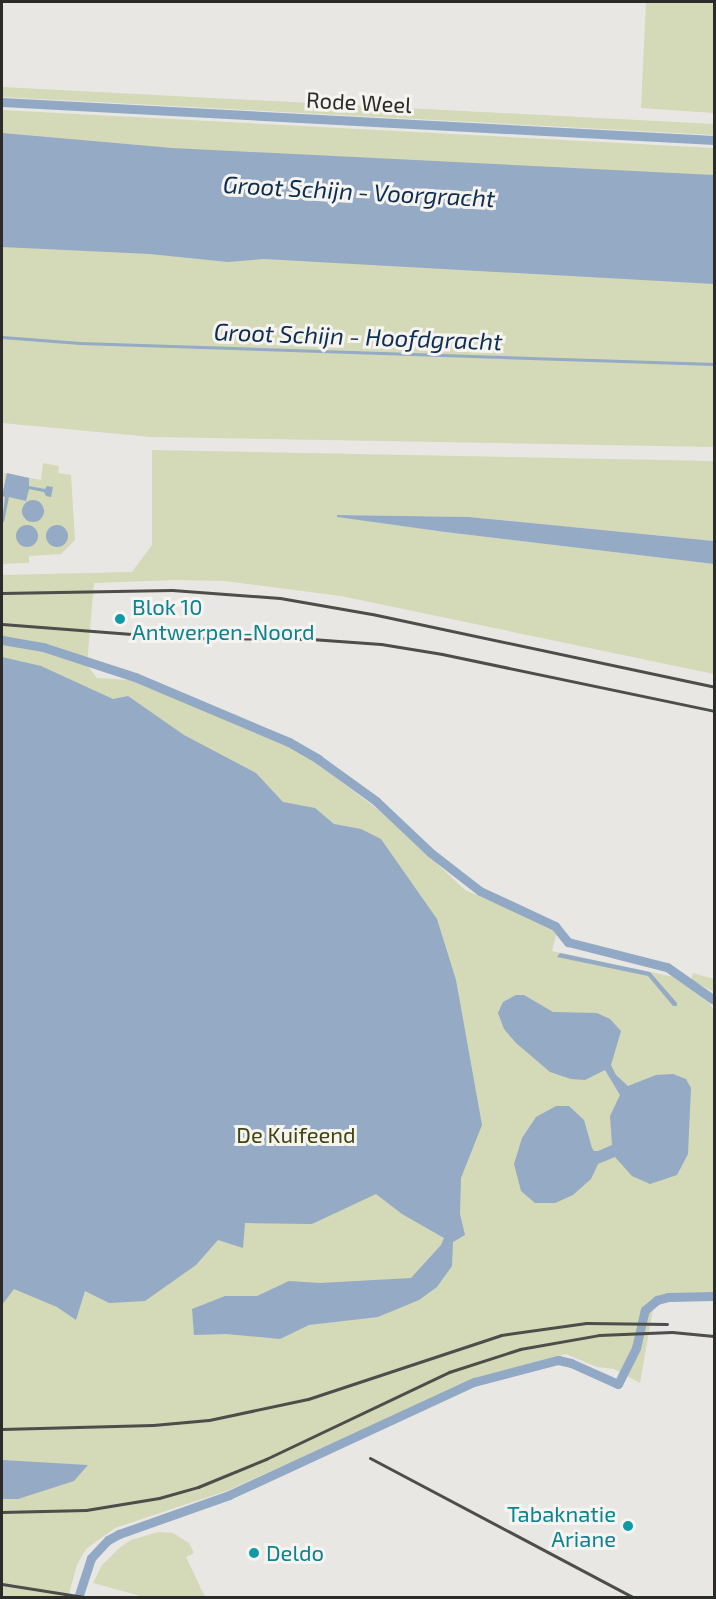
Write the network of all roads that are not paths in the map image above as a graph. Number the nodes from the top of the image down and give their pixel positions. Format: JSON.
{"nodes":[{"id":1,"x":2,"y":102,"type":"edge"},
{"id":2,"x":714,"y":140,"type":"edge"},
{"id":3,"x":2,"y":640,"type":"edge"},
{"id":4,"x":714,"y":1000,"type":"edge"},
{"id":5,"x":714,"y":1296,"type":"edge"},
{"id":6,"x":78,"y":1598,"type":"edge"}],
"edges":[{"from":1,"to":2,"type":"street","name":"Rode Weel"},
{"from":3,"to":4,"type":"street"},
{"from":5,"to":6,"type":"street"}]}
